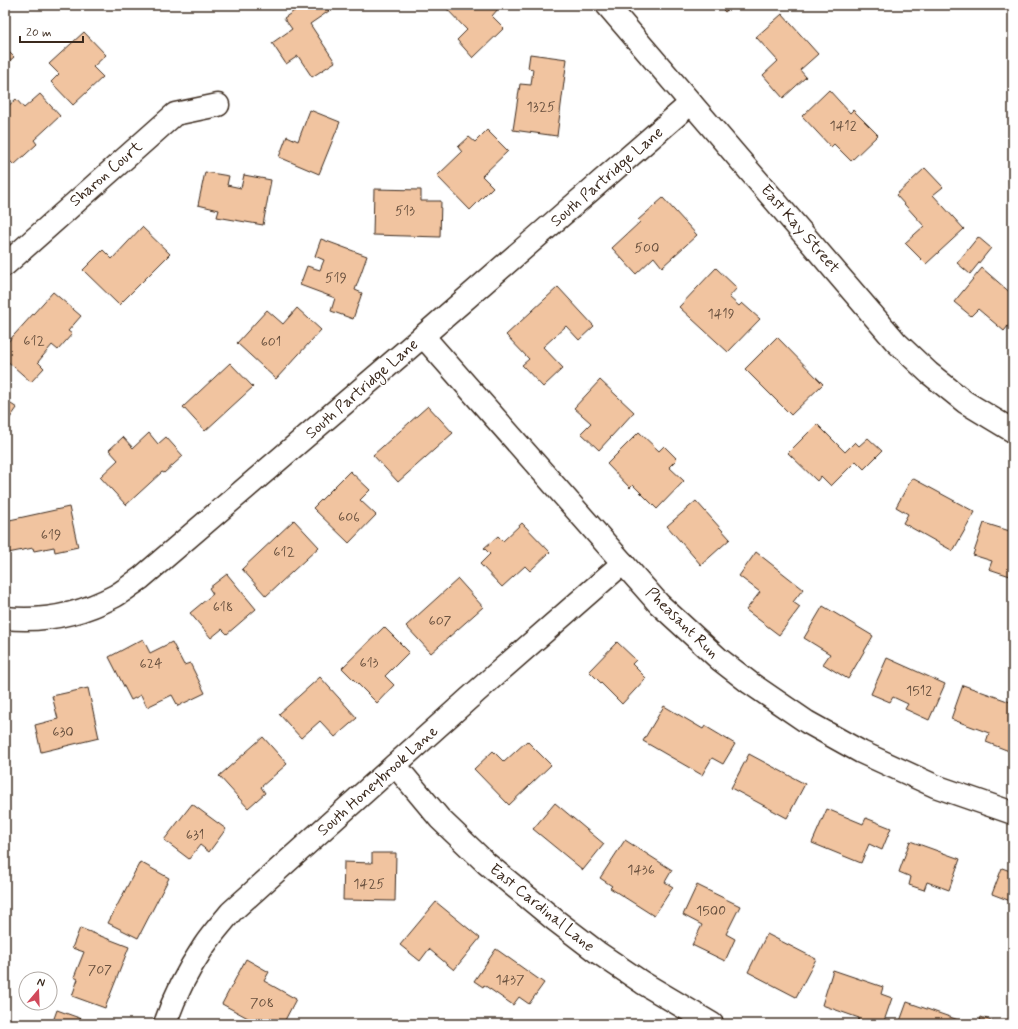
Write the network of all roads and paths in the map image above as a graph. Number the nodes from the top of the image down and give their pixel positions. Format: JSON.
{"nodes":[{"id":1,"x":607,"y":5,"type":"edge"},
{"id":2,"x":691,"y":103,"type":"junction"},
{"id":3,"x":218,"y":105,"type":"dead end"},
{"id":4,"x":5,"y":265,"type":"edge"},
{"id":5,"x":423,"y":336,"type":"junction"},
{"id":6,"x":1013,"y":431,"type":"edge"},
{"id":7,"x":623,"y":564,"type":"junction"},
{"id":8,"x":5,"y":618,"type":"edge"},
{"id":9,"x":395,"y":765,"type":"junction"},
{"id":10,"x":1013,"y":813,"type":"edge"},
{"id":11,"x":165,"y":1024,"type":"edge"},
{"id":12,"x":712,"y":1024,"type":"edge"}],
"edges":[{"from":1,"to":2,"type":"street","name":"East Kay Street"},
{"from":2,"to":5,"type":"street","name":"South Partridge Lane"},
{"from":2,"to":6,"type":"street","name":"East Kay Street"},
{"from":3,"to":4,"type":"street","name":"Sharon Court"},
{"from":5,"to":7,"type":"street","name":"Pheasant Run"},
{"from":5,"to":8,"type":"street","name":"South Partridge Lane"},
{"from":7,"to":9,"type":"street","name":"South Honeybrook Lane"},
{"from":7,"to":10,"type":"street","name":"Pheasant Run"},
{"from":9,"to":11,"type":"street","name":"South Honeybrook Lane"},
{"from":9,"to":12,"type":"street","name":"East Cardinal Lane"}]}
